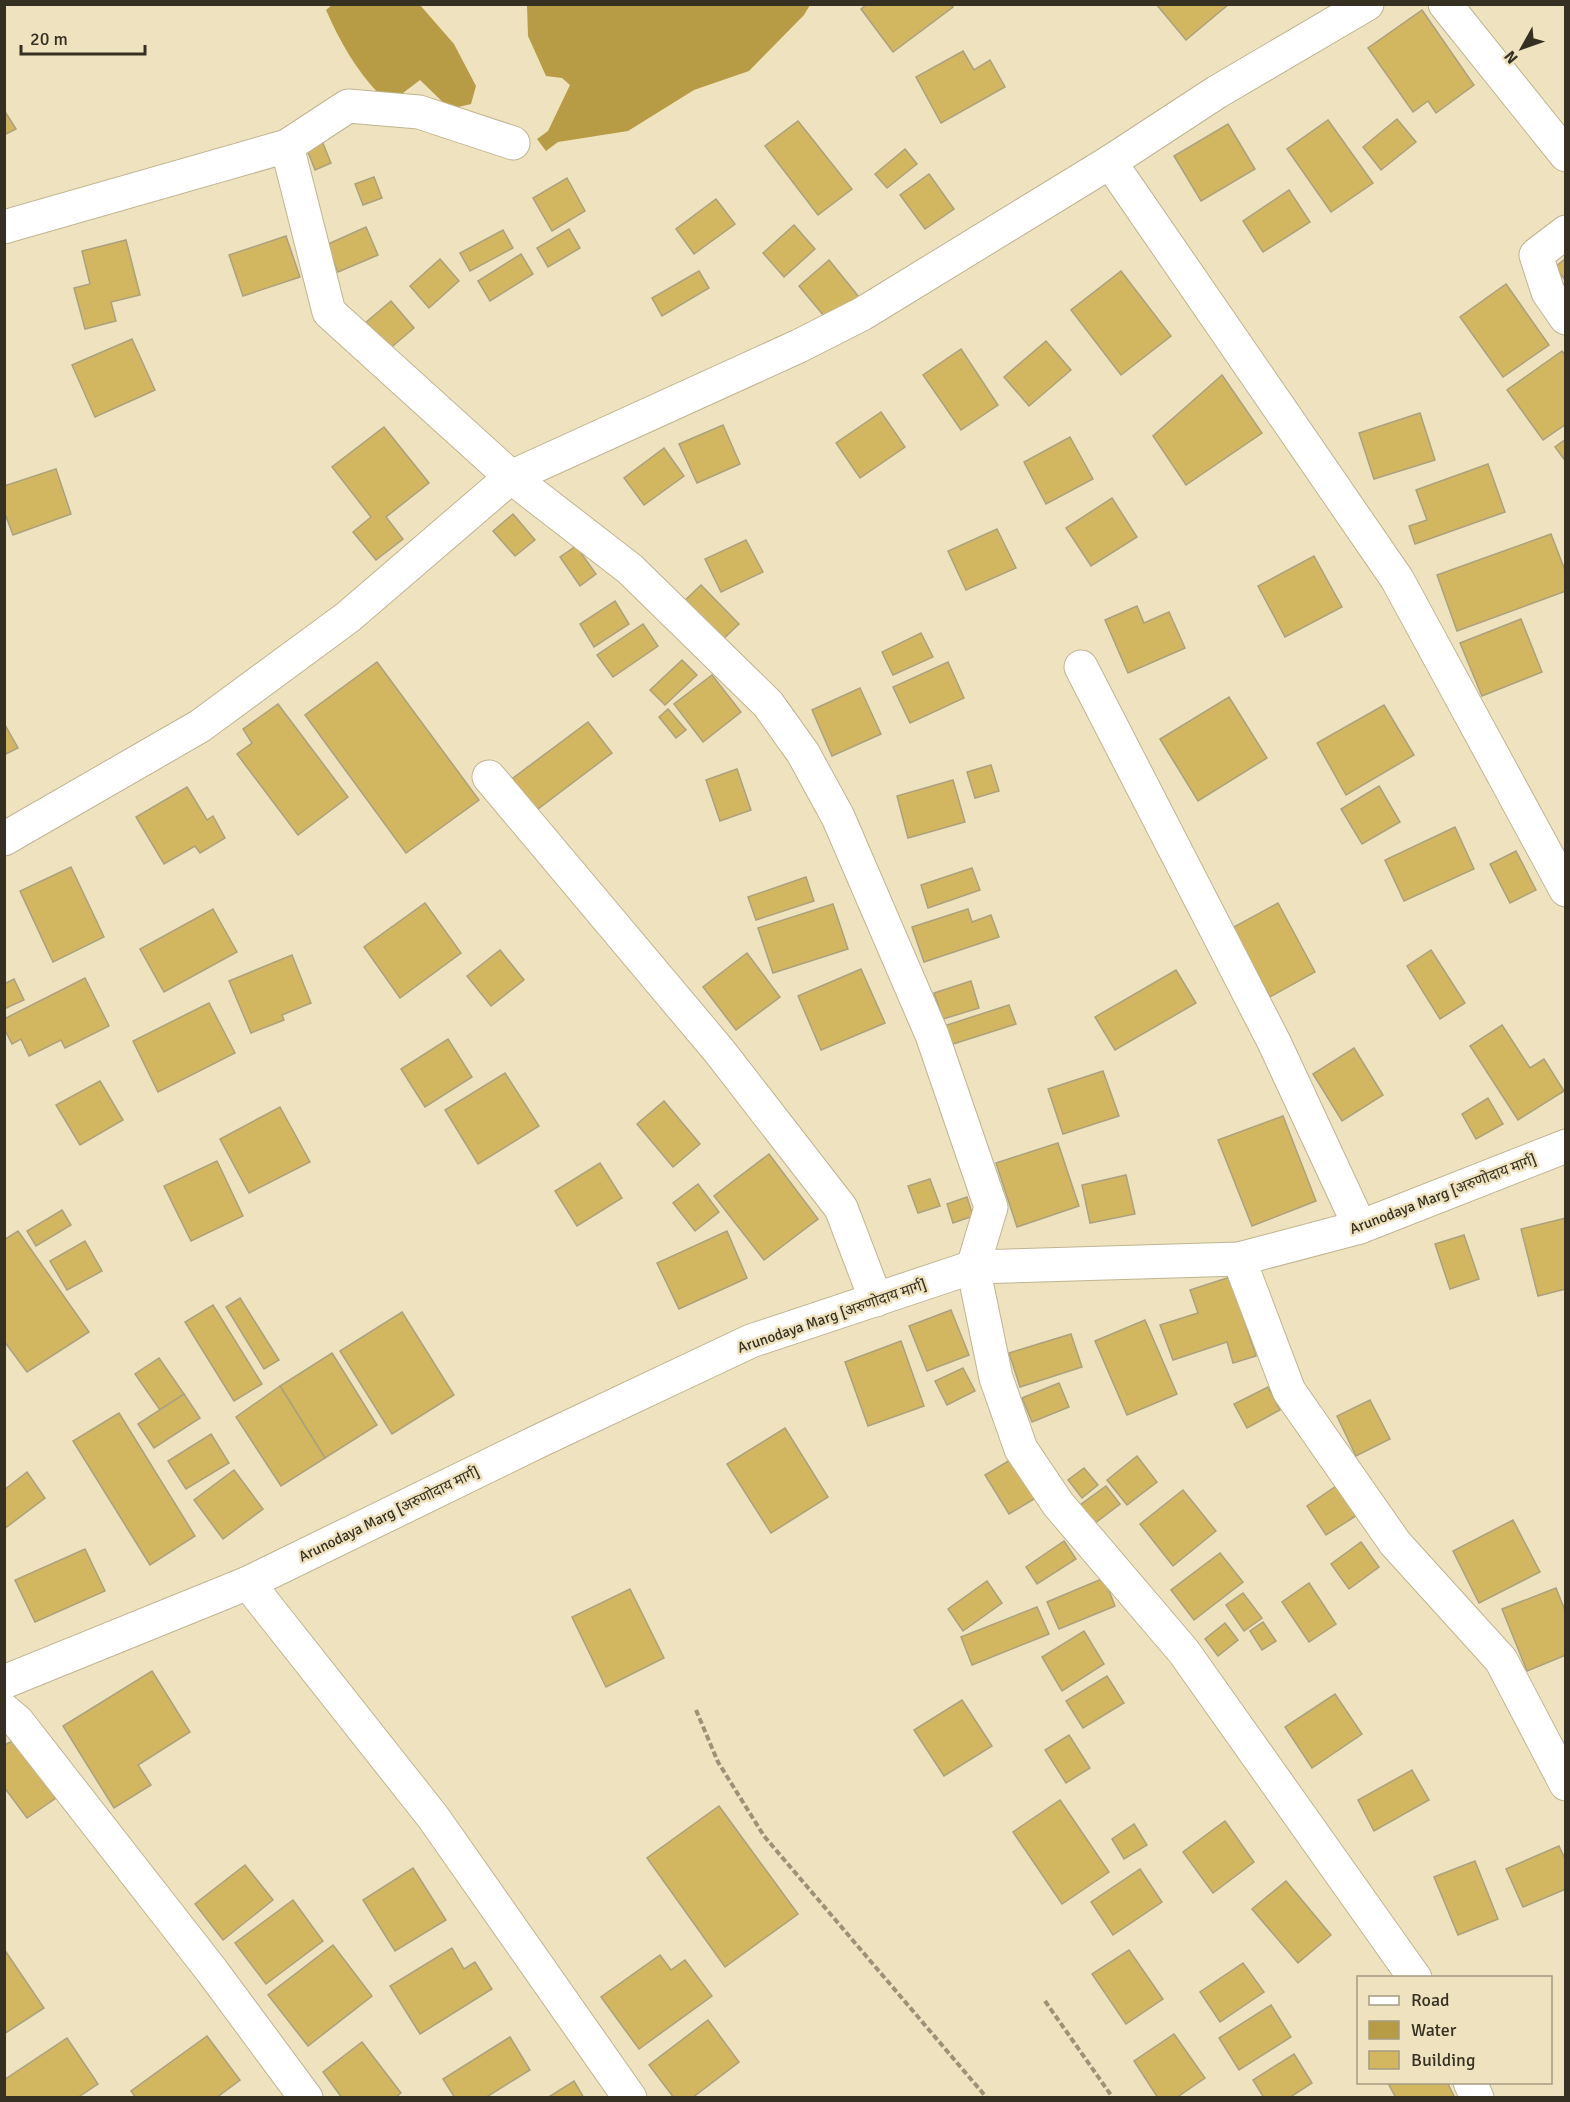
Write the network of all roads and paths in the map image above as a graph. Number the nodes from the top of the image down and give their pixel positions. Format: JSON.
{"nodes":[{"id":1,"x":1367,"y":4,"type":"edge"},
{"id":2,"x":1444,"y":4,"type":"edge"},
{"id":3,"x":513,"y":143,"type":"dead end"},
{"id":4,"x":287,"y":146,"type":"junction"},
{"id":5,"x":1566,"y":155,"type":"edge"},
{"id":6,"x":1110,"y":162,"type":"junction"},
{"id":7,"x":4,"y":227,"type":"edge"},
{"id":8,"x":1566,"y":232,"type":"edge"},
{"id":9,"x":1566,"y":318,"type":"edge"},
{"id":10,"x":511,"y":477,"type":"junction"},
{"id":11,"x":1081,"y":667,"type":"dead end"},
{"id":12,"x":489,"y":777,"type":"dead end"},
{"id":13,"x":4,"y":838,"type":"edge"},
{"id":14,"x":1566,"y":890,"type":"edge"},
{"id":15,"x":1566,"y":1146,"type":"edge"},
{"id":16,"x":1360,"y":1227,"type":"junction"},
{"id":17,"x":1239,"y":1259,"type":"junction"},
{"id":18,"x":973,"y":1267,"type":"junction"},
{"id":19,"x":876,"y":1300,"type":"junction"},
{"id":20,"x":248,"y":1583,"type":"junction"},
{"id":21,"x":4,"y":1682,"type":"edge"},
{"id":22,"x":4,"y":1710,"type":"edge"},
{"id":23,"x":696,"y":1710,"type":"dead end"},
{"id":24,"x":1566,"y":1784,"type":"edge"},
{"id":25,"x":1414,"y":1976,"type":"edge"},
{"id":26,"x":1045,"y":2001,"type":"dead end"},
{"id":27,"x":306,"y":2097,"type":"edge"},
{"id":28,"x":630,"y":2097,"type":"edge"},
{"id":29,"x":987,"y":2097,"type":"edge"},
{"id":30,"x":1113,"y":2097,"type":"edge"}],
"edges":[{"from":1,"to":6,"type":"street"},
{"from":2,"to":5,"type":"street"},
{"from":3,"to":4,"type":"street"},
{"from":4,"to":7,"type":"street"},
{"from":4,"to":10,"type":"street"},
{"from":6,"to":10,"type":"street"},
{"from":6,"to":14,"type":"street"},
{"from":8,"to":9,"type":"street"},
{"from":10,"to":13,"type":"street"},
{"from":10,"to":18,"type":"street"},
{"from":11,"to":16,"type":"street"},
{"from":12,"to":19,"type":"street"},
{"from":15,"to":16,"type":"street","name":"Arunodaya Marg [अरुणोदा‍य मार्ग]"},
{"from":16,"to":17,"type":"street","name":"Arunodaya Marg [अरुणोदा‍य मार्ग]"},
{"from":17,"to":18,"type":"street","name":"Arunodaya Marg [अरुणोदा‍य मार्ग]"},
{"from":17,"to":24,"type":"street"},
{"from":18,"to":19,"type":"street","name":"Arunodaya Marg [अरुणोदा‍य मार्ग]"},
{"from":18,"to":25,"type":"street"},
{"from":19,"to":20,"type":"street","name":"Arunodaya Marg [अरुणोदा‍य मार्ग]"},
{"from":20,"to":21,"type":"street","name":"Arunodaya Marg [अरुणोदा‍य मार्ग]"},
{"from":20,"to":28,"type":"street"},
{"from":22,"to":27,"type":"street"},
{"from":23,"to":29,"type":"path"},
{"from":26,"to":30,"type":"path"}]}
